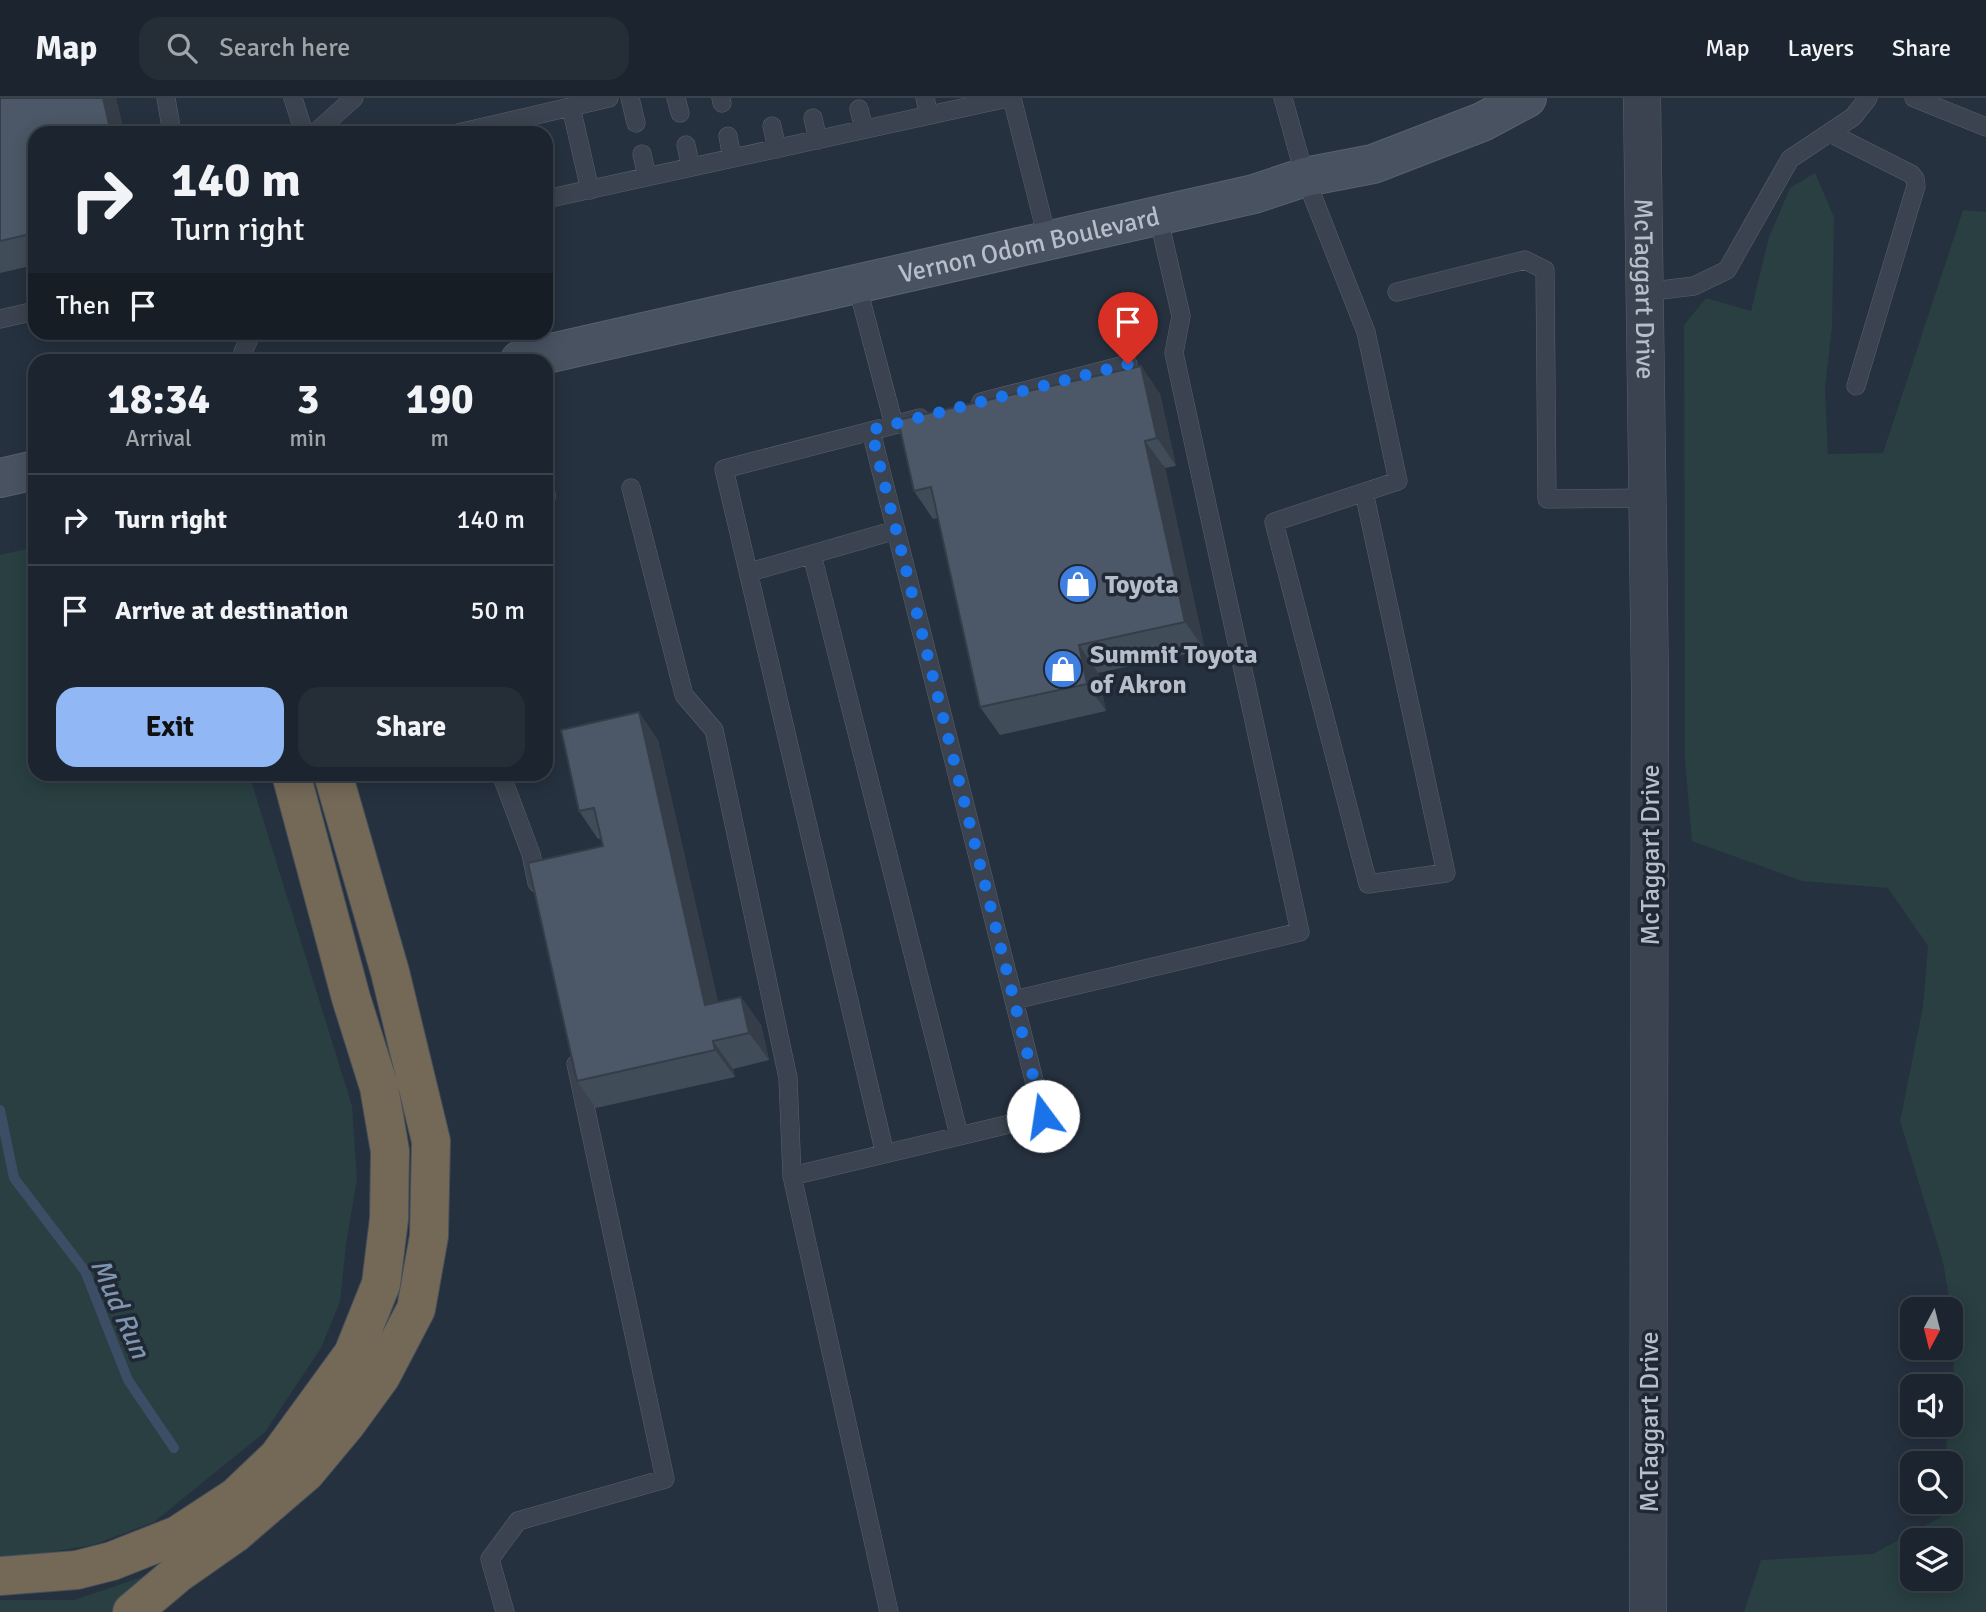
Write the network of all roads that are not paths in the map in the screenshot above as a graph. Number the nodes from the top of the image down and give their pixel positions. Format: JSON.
{"nodes":[{"id":1,"x":166,"y":98,"type":"edge"},
{"id":2,"x":293,"y":98,"type":"edge"},
{"id":3,"x":354,"y":98,"type":"edge"},
{"id":4,"x":609,"y":98,"type":"edge"},
{"id":5,"x":630,"y":98,"type":"edge"},
{"id":6,"x":1010,"y":98,"type":"edge"},
{"id":7,"x":1283,"y":98,"type":"edge"},
{"id":8,"x":1527,"y":98,"type":"edge"},
{"id":9,"x":1642,"y":98,"type":"edge"},
{"id":10,"x":1868,"y":98,"type":"edge"},
{"id":11,"x":1914,"y":98,"type":"edge"},
{"id":12,"x":571,"y":107,"type":"junction"},
{"id":13,"x":927,"y":107,"type":"edge"},
{"id":14,"x":859,"y":109,"type":"dead end"},
{"id":15,"x":813,"y":118,"type":"dead end"},
{"id":16,"x":636,"y":123,"type":"dead end"},
{"id":17,"x":171,"y":126,"type":"edge"},
{"id":18,"x":301,"y":126,"type":"edge"},
{"id":19,"x":324,"y":126,"type":"edge"},
{"id":20,"x":488,"y":126,"type":"edge"},
{"id":21,"x":772,"y":126,"type":"dead end"},
{"id":22,"x":1986,"y":127,"type":"edge"},
{"id":23,"x":864,"y":129,"type":"junction"},
{"id":24,"x":1830,"y":133,"type":"junction"},
{"id":25,"x":728,"y":136,"type":"dead end"},
{"id":26,"x":818,"y":140,"type":"junction"},
{"id":27,"x":686,"y":145,"type":"dead end"},
{"id":28,"x":777,"y":149,"type":"junction"},
{"id":29,"x":642,"y":154,"type":"dead end"},
{"id":30,"x":732,"y":158,"type":"junction"},
{"id":31,"x":691,"y":167,"type":"junction"},
{"id":32,"x":647,"y":177,"type":"junction"},
{"id":33,"x":1305,"y":177,"type":"junction"},
{"id":34,"x":590,"y":190,"type":"junction"},
{"id":35,"x":553,"y":198,"type":"edge"},
{"id":36,"x":1158,"y":216,"type":"junction"},
{"id":37,"x":1048,"y":241,"type":"junction"},
{"id":38,"x":857,"y":285,"type":"junction"},
{"id":39,"x":1396,"y":292,"type":"dead end"},
{"id":40,"x":1644,"y":292,"type":"junction"},
{"id":41,"x":28,"y":313,"type":"edge"},
{"id":42,"x":0,"y":319,"type":"edge"},
{"id":43,"x":547,"y":354,"type":"edge"},
{"id":44,"x":1128,"y":364,"type":"dead end"},
{"id":45,"x":1856,"y":386,"type":"dead end"},
{"id":46,"x":959,"y":408,"type":"edge"},
{"id":47,"x":933,"y":415,"type":"edge"},
{"id":48,"x":894,"y":425,"type":"junction"},
{"id":49,"x":871,"y":430,"type":"junction"},
{"id":50,"x":28,"y":472,"type":"edge"},
{"id":51,"x":0,"y":478,"type":"edge"},
{"id":52,"x":631,"y":488,"type":"dead end"},
{"id":53,"x":1364,"y":492,"type":"junction"},
{"id":54,"x":1647,"y":498,"type":"junction"},
{"id":55,"x":896,"y":530,"type":"junction"},
{"id":56,"x":812,"y":555,"type":"junction"},
{"id":57,"x":750,"y":572,"type":"junction"},
{"id":58,"x":293,"y":781,"type":"edge"},
{"id":59,"x":335,"y":781,"type":"edge"},
{"id":60,"x":504,"y":781,"type":"edge"},
{"id":61,"x":539,"y":895,"type":"edge"},
{"id":62,"x":1014,"y":1000,"type":"junction"},
{"id":63,"x":572,"y":1045,"type":"edge"},
{"id":64,"x":959,"y":1135,"type":"junction"},
{"id":65,"x":885,"y":1154,"type":"junction"},
{"id":66,"x":792,"y":1176,"type":"junction"},
{"id":67,"x":0,"y":1576,"type":"edge"},
{"id":68,"x":132,"y":1612,"type":"edge"},
{"id":69,"x":505,"y":1612,"type":"edge"},
{"id":70,"x":889,"y":1612,"type":"edge"},
{"id":71,"x":1648,"y":1612,"type":"edge"}],
"edges":[{"from":1,"to":17,"type":"lane"},
{"from":2,"to":18,"type":"lane"},
{"from":3,"to":19,"type":"lane"},
{"from":4,"to":12,"type":"lane"},
{"from":5,"to":16,"type":"lane"},
{"from":6,"to":13,"type":"lane"},
{"from":6,"to":37,"type":"lane"},
{"from":7,"to":33,"type":"lane"},
{"from":8,"to":33,"type":"main road","name":"Vernon Odom Boulevard"},
{"from":9,"to":40,"type":"street","name":"McTaggart Drive"},
{"from":10,"to":24,"type":"lane"},
{"from":11,"to":22,"type":"lane"},
{"from":12,"to":20,"type":"lane"},
{"from":12,"to":34,"type":"lane"},
{"from":13,"to":23,"type":"lane"},
{"from":14,"to":23,"type":"lane"},
{"from":15,"to":26,"type":"lane"},
{"from":21,"to":28,"type":"lane"},
{"from":23,"to":26,"type":"lane"},
{"from":24,"to":40,"type":"lane"},
{"from":24,"to":45,"type":"lane"},
{"from":25,"to":30,"type":"lane"},
{"from":26,"to":28,"type":"lane"},
{"from":27,"to":31,"type":"lane"},
{"from":28,"to":30,"type":"lane"},
{"from":29,"to":32,"type":"lane"},
{"from":30,"to":31,"type":"lane"},
{"from":31,"to":32,"type":"lane"},
{"from":32,"to":34,"type":"lane"},
{"from":33,"to":36,"type":"main road","name":"Vernon Odom Boulevard"},
{"from":33,"to":53,"type":"lane"},
{"from":34,"to":35,"type":"lane"},
{"from":36,"to":37,"type":"main road","name":"Vernon Odom Boulevard"},
{"from":36,"to":62,"type":"lane"},
{"from":37,"to":38,"type":"main road","name":"Vernon Odom Boulevard"},
{"from":38,"to":43,"type":"main road","name":"Vernon Odom Boulevard"},
{"from":38,"to":48,"type":"lane"},
{"from":39,"to":54,"type":"lane"},
{"from":40,"to":54,"type":"street","name":"McTaggart Drive"},
{"from":41,"to":42,"type":"lane"},
{"from":44,"to":46,"type":"lane"},
{"from":47,"to":48,"type":"lane"},
{"from":48,"to":49,"type":"lane"},
{"from":49,"to":55,"type":"lane"},
{"from":49,"to":57,"type":"lane"},
{"from":50,"to":51,"type":"main road"},
{"from":52,"to":66,"type":"lane"},
{"from":53,"to":53,"type":"lane"},
{"from":54,"to":71,"type":"street","name":"McTaggart Drive"},
{"from":55,"to":56,"type":"lane"},
{"from":55,"to":62,"type":"lane"},
{"from":56,"to":57,"type":"lane"},
{"from":56,"to":64,"type":"lane"},
{"from":57,"to":65,"type":"lane"},
{"from":58,"to":67,"type":"highway"},
{"from":59,"to":68,"type":"highway"},
{"from":60,"to":61,"type":"lane"},
{"from":62,"to":64,"type":"lane"},
{"from":63,"to":69,"type":"lane"},
{"from":64,"to":65,"type":"lane"},
{"from":65,"to":66,"type":"lane"},
{"from":66,"to":70,"type":"lane"}]}
